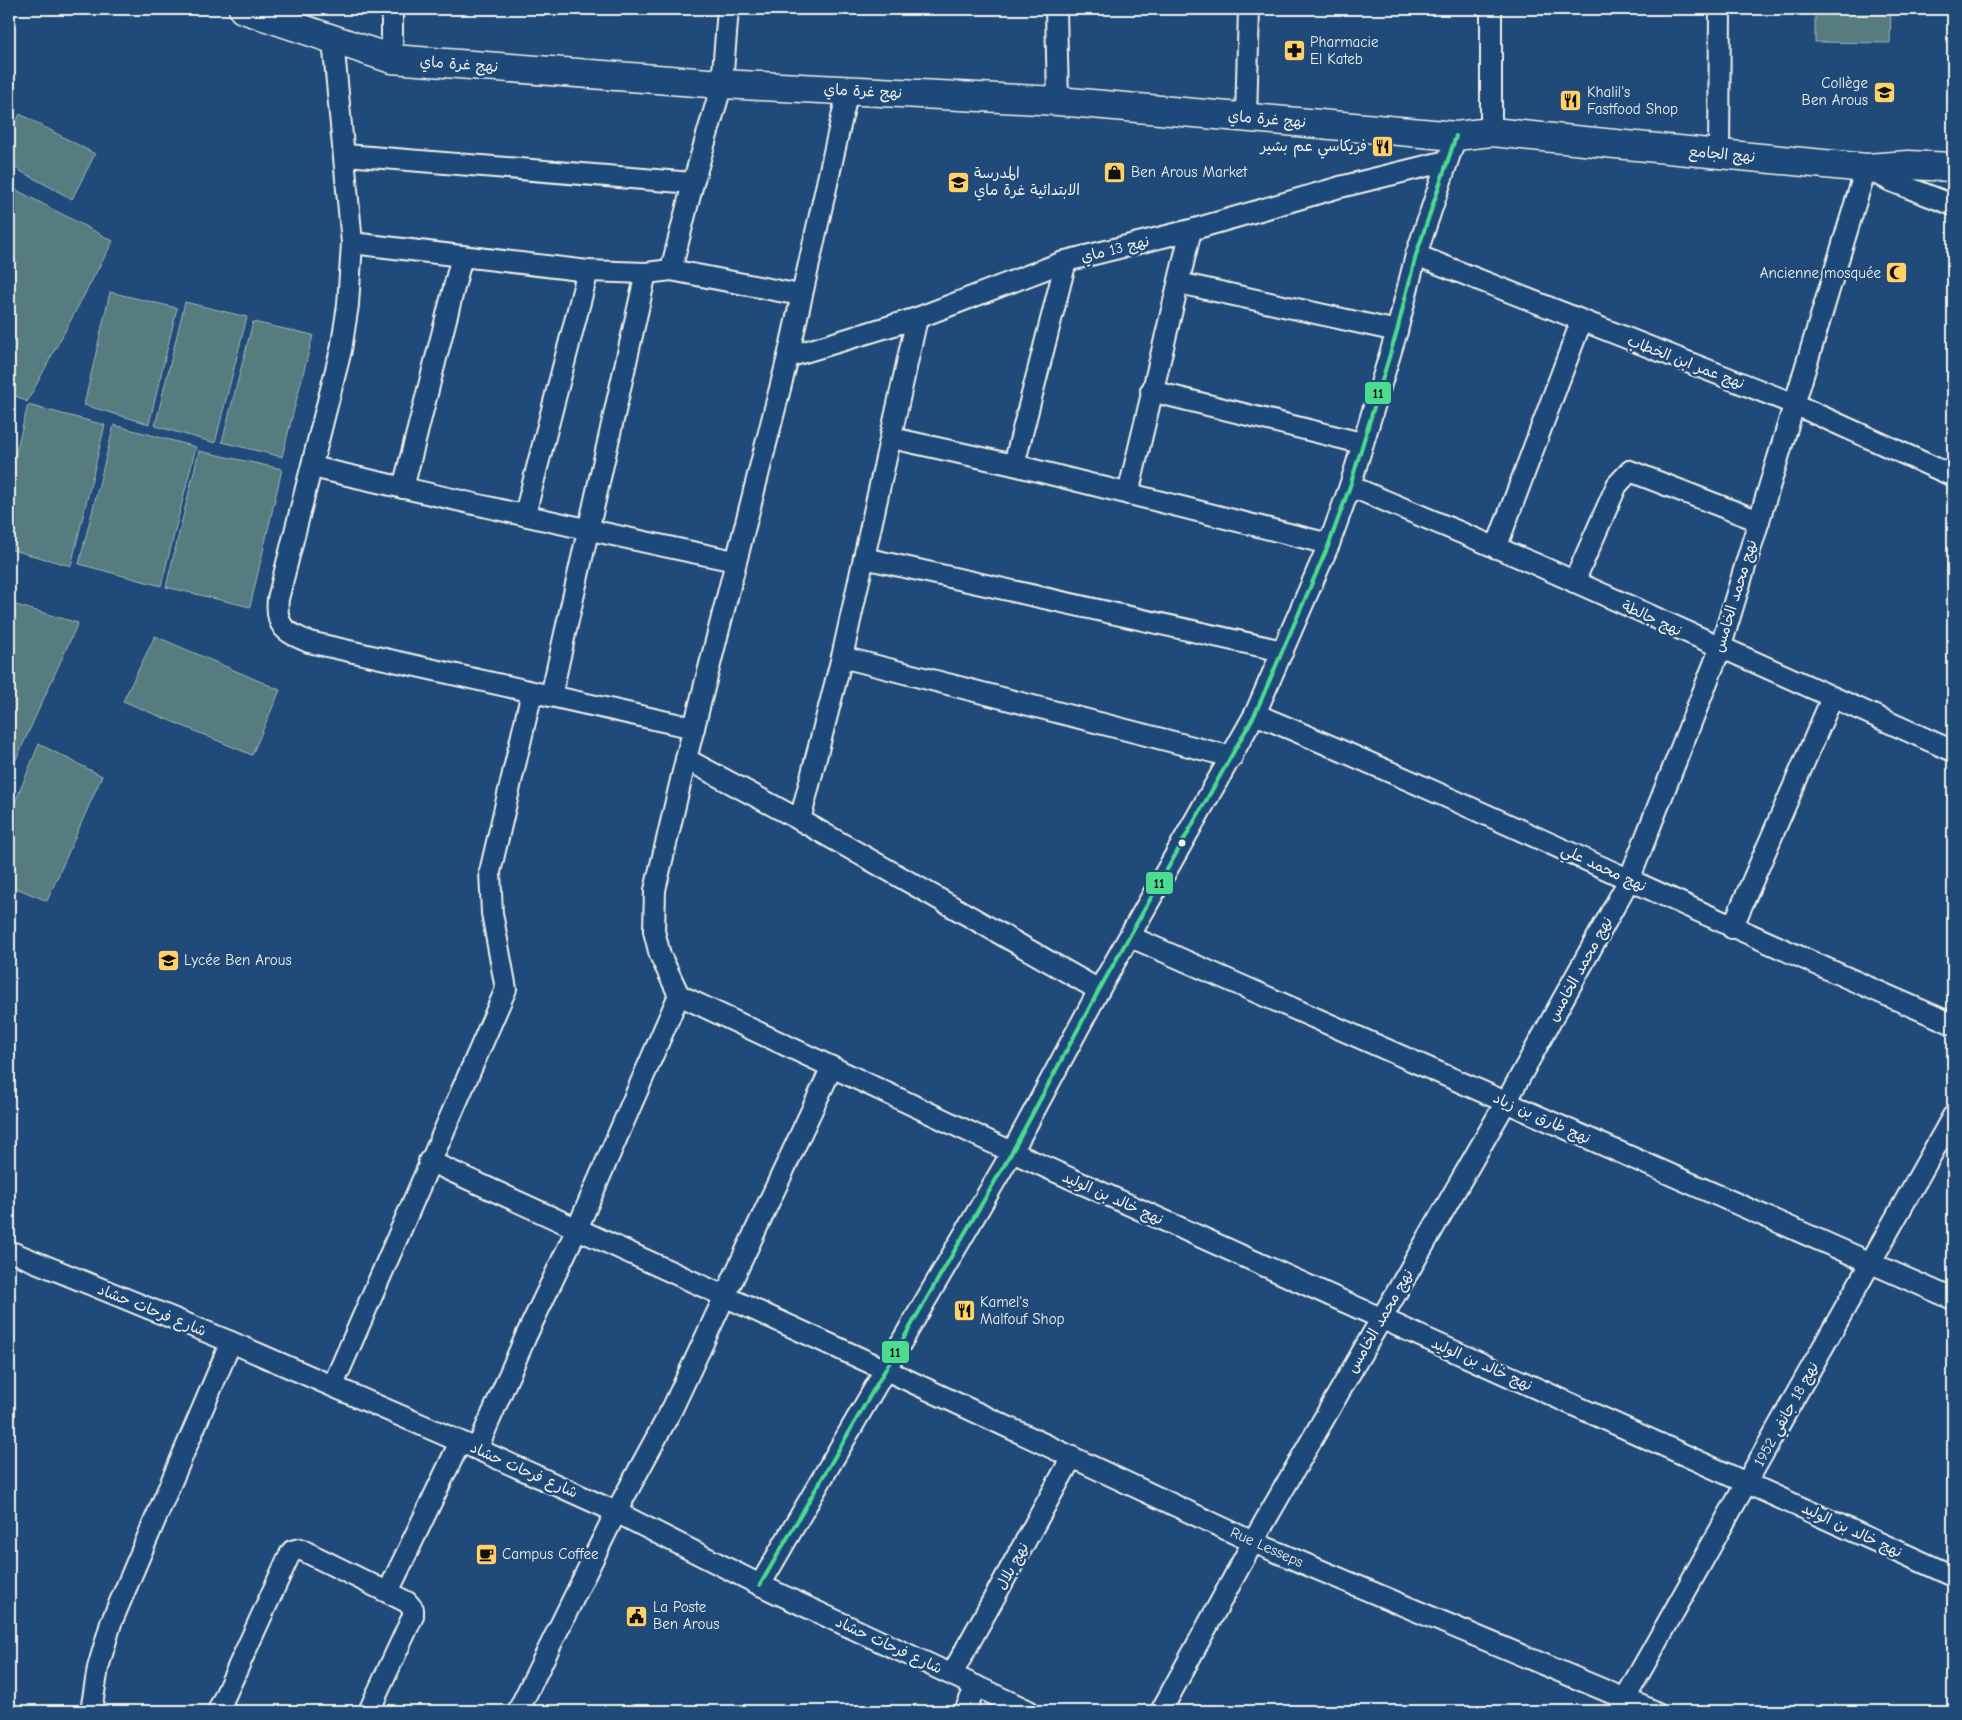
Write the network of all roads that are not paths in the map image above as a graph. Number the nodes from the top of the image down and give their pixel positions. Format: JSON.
{"nodes":[{"id":1,"x":243,"y":9,"type":"edge"},
{"id":2,"x":392,"y":9,"type":"edge"},
{"id":3,"x":728,"y":9,"type":"edge"},
{"id":4,"x":1056,"y":9,"type":"edge"},
{"id":5,"x":1249,"y":9,"type":"edge"},
{"id":6,"x":1491,"y":9,"type":"edge"},
{"id":7,"x":1720,"y":9,"type":"edge"},
{"id":8,"x":333,"y":40,"type":"junction"},
{"id":9,"x":392,"y":59,"type":"junction"},
{"id":10,"x":722,"y":84,"type":"junction"},
{"id":11,"x":848,"y":90,"type":"junction"},
{"id":12,"x":1058,"y":101,"type":"junction"},
{"id":13,"x":1246,"y":116,"type":"junction"},
{"id":14,"x":1491,"y":132,"type":"junction"},
{"id":15,"x":1452,"y":148,"type":"junction"},
{"id":16,"x":1719,"y":153,"type":"junction"},
{"id":17,"x":346,"y":155,"type":"junction"},
{"id":18,"x":1953,"y":167,"type":"edge"},
{"id":19,"x":1866,"y":168,"type":"junction"},
{"id":20,"x":693,"y":183,"type":"junction"},
{"id":21,"x":1953,"y":206,"type":"edge"},
{"id":22,"x":1191,"y":230,"type":"junction"},
{"id":23,"x":352,"y":243,"type":"junction"},
{"id":24,"x":1416,"y":255,"type":"junction"},
{"id":25,"x":462,"y":256,"type":"junction"},
{"id":26,"x":1066,"y":261,"type":"junction"},
{"id":27,"x":671,"y":270,"type":"junction"},
{"id":28,"x":588,"y":271,"type":"junction"},
{"id":29,"x":646,"y":273,"type":"junction"},
{"id":30,"x":1178,"y":283,"type":"junction"},
{"id":31,"x":800,"y":296,"type":"junction"},
{"id":32,"x":917,"y":318,"type":"junction"},
{"id":33,"x":1581,"y":322,"type":"junction"},
{"id":34,"x":1397,"y":331,"type":"junction"},
{"id":35,"x":788,"y":357,"type":"junction"},
{"id":36,"x":1151,"y":391,"type":"junction"},
{"id":37,"x":1794,"y":404,"type":"junction"},
{"id":38,"x":892,"y":438,"type":"junction"},
{"id":39,"x":1361,"y":443,"type":"junction"},
{"id":40,"x":1014,"y":466,"type":"junction"},
{"id":41,"x":312,"y":467,"type":"junction"},
{"id":42,"x":1953,"y":476,"type":"edge"},
{"id":43,"x":1350,"y":486,"type":"junction"},
{"id":44,"x":402,"y":488,"type":"junction"},
{"id":45,"x":1128,"y":494,"type":"junction"},
{"id":46,"x":525,"y":514,"type":"junction"},
{"id":47,"x":1759,"y":521,"type":"junction"},
{"id":48,"x":587,"y":531,"type":"junction"},
{"id":49,"x":1329,"y":544,"type":"junction"},
{"id":50,"x":1496,"y":548,"type":"junction"},
{"id":51,"x":864,"y":558,"type":"junction"},
{"id":52,"x":735,"y":561,"type":"junction"},
{"id":53,"x":1574,"y":582,"type":"junction"},
{"id":54,"x":1720,"y":649,"type":"junction"},
{"id":55,"x":1283,"y":651,"type":"junction"},
{"id":56,"x":842,"y":657,"type":"junction"},
{"id":57,"x":532,"y":692,"type":"junction"},
{"id":58,"x":551,"y":696,"type":"junction"},
{"id":59,"x":1832,"y":698,"type":"junction"},
{"id":60,"x":1254,"y":714,"type":"junction"},
{"id":61,"x":694,"y":728,"type":"junction"},
{"id":62,"x":1953,"y":751,"type":"edge"},
{"id":63,"x":1232,"y":757,"type":"junction"},
{"id":64,"x":686,"y":759,"type":"junction"},
{"id":65,"x":800,"y":820,"type":"junction"},
{"id":66,"x":1629,"y":880,"type":"junction"},
{"id":67,"x":1732,"y":928,"type":"junction"},
{"id":68,"x":1131,"y":937,"type":"junction"},
{"id":69,"x":1099,"y":990,"type":"junction"},
{"id":70,"x":678,"y":996,"type":"junction"},
{"id":71,"x":1953,"y":1024,"type":"edge"},
{"id":72,"x":832,"y":1067,"type":"junction"},
{"id":73,"x":1506,"y":1102,"type":"junction"},
{"id":74,"x":1953,"y":1116,"type":"edge"},
{"id":75,"x":1012,"y":1152,"type":"junction"},
{"id":76,"x":429,"y":1160,"type":"junction"},
{"id":77,"x":577,"y":1229,"type":"junction"},
{"id":78,"x":9,"y":1251,"type":"edge"},
{"id":79,"x":1871,"y":1263,"type":"junction"},
{"id":80,"x":725,"y":1297,"type":"junction"},
{"id":81,"x":1953,"y":1299,"type":"edge"},
{"id":82,"x":1381,"y":1319,"type":"junction"},
{"id":83,"x":231,"y":1342,"type":"junction"},
{"id":84,"x":886,"y":1370,"type":"junction"},
{"id":85,"x":333,"y":1385,"type":"junction"},
{"id":86,"x":468,"y":1445,"type":"junction"},
{"id":87,"x":1072,"y":1457,"type":"junction"},
{"id":88,"x":1748,"y":1482,"type":"junction"},
{"id":89,"x":616,"y":1512,"type":"junction"},
{"id":90,"x":1253,"y":1542,"type":"junction"},
{"id":91,"x":1953,"y":1576,"type":"edge"},
{"id":92,"x":760,"y":1585,"type":"junction"},
{"id":93,"x":388,"y":1592,"type":"junction"},
{"id":94,"x":952,"y":1674,"type":"junction"},
{"id":95,"x":976,"y":1686,"type":"junction"},
{"id":96,"x":1622,"y":1705,"type":"edge"},
{"id":97,"x":91,"y":1711,"type":"edge"},
{"id":98,"x":218,"y":1711,"type":"edge"},
{"id":99,"x":369,"y":1711,"type":"edge"},
{"id":100,"x":518,"y":1711,"type":"edge"},
{"id":101,"x":965,"y":1711,"type":"edge"},
{"id":102,"x":1029,"y":1711,"type":"edge"},
{"id":103,"x":1161,"y":1711,"type":"edge"},
{"id":104,"x":1654,"y":1711,"type":"edge"}],
"edges":[{"from":1,"to":8,"type":"street","name":"نهج غرة ماي"},
{"from":2,"to":9,"type":"street"},
{"from":3,"to":10,"type":"street"},
{"from":4,"to":12,"type":"street"},
{"from":5,"to":13,"type":"street"},
{"from":6,"to":14,"type":"street"},
{"from":7,"to":16,"type":"street"},
{"from":8,"to":9,"type":"street","name":"نهج غرة ماي"},
{"from":8,"to":17,"type":"street"},
{"from":9,"to":10,"type":"street","name":"نهج غرة ماي"},
{"from":10,"to":11,"type":"street","name":"نهج غرة ماي"},
{"from":10,"to":20,"type":"street"},
{"from":11,"to":12,"type":"street","name":"نهج غرة ماي"},
{"from":11,"to":31,"type":"street"},
{"from":12,"to":13,"type":"street","name":"نهج غرة ماي"},
{"from":13,"to":15,"type":"street","name":"نهج غرة ماي"},
{"from":14,"to":15,"type":"street","name":"نهج غرة ماي"},
{"from":14,"to":16,"type":"street","name":"نهج الجامع"},
{"from":15,"to":22,"type":"street","name":"نهج 13 ماي"},
{"from":15,"to":24,"type":"street"},
{"from":16,"to":19,"type":"street","name":"نهج الجامع"},
{"from":17,"to":20,"type":"street"},
{"from":17,"to":23,"type":"street"},
{"from":18,"to":19,"type":"street","name":"نهج الجامع"},
{"from":19,"to":21,"type":"street"},
{"from":19,"to":37,"type":"street","name":"نهج محمد الخامس"},
{"from":20,"to":27,"type":"street"},
{"from":22,"to":26,"type":"street","name":"نهج 13 ماي"},
{"from":22,"to":30,"type":"street"},
{"from":23,"to":25,"type":"street"},
{"from":23,"to":41,"type":"street"},
{"from":24,"to":33,"type":"street","name":"نهج عمر ابن الخطاب"},
{"from":24,"to":34,"type":"street"},
{"from":25,"to":28,"type":"street"},
{"from":25,"to":44,"type":"street"},
{"from":26,"to":32,"type":"street","name":"نهج 13 ماي"},
{"from":26,"to":40,"type":"street"},
{"from":27,"to":29,"type":"street"},
{"from":27,"to":31,"type":"street"},
{"from":28,"to":29,"type":"street"},
{"from":28,"to":46,"type":"street"},
{"from":29,"to":48,"type":"street"},
{"from":30,"to":34,"type":"street"},
{"from":30,"to":36,"type":"street"},
{"from":31,"to":35,"type":"street"},
{"from":32,"to":35,"type":"street","name":"نهج 13 ماي"},
{"from":32,"to":38,"type":"street"},
{"from":33,"to":37,"type":"street","name":"نهج عمر ابن الخطاب"},
{"from":33,"to":50,"type":"street"},
{"from":34,"to":39,"type":"street"},
{"from":35,"to":52,"type":"street"},
{"from":36,"to":39,"type":"street"},
{"from":36,"to":45,"type":"street"},
{"from":37,"to":42,"type":"street","name":"نهج عمر ابن الخطاب"},
{"from":37,"to":47,"type":"street","name":"نهج محمد الخامس"},
{"from":38,"to":40,"type":"street"},
{"from":38,"to":51,"type":"street"},
{"from":39,"to":43,"type":"street"},
{"from":40,"to":45,"type":"street"},
{"from":41,"to":44,"type":"street"},
{"from":41,"to":57,"type":"street"},
{"from":43,"to":49,"type":"street"},
{"from":43,"to":50,"type":"street","name":"نهج جالطة"},
{"from":44,"to":46,"type":"street"},
{"from":45,"to":49,"type":"street"},
{"from":46,"to":48,"type":"street"},
{"from":47,"to":53,"type":"street"},
{"from":47,"to":54,"type":"street","name":"نهج محمد الخامس"},
{"from":48,"to":52,"type":"street"},
{"from":48,"to":58,"type":"street"},
{"from":49,"to":55,"type":"street"},
{"from":50,"to":53,"type":"street","name":"نهج جالطة"},
{"from":51,"to":55,"type":"street"},
{"from":51,"to":56,"type":"street"},
{"from":52,"to":61,"type":"street"},
{"from":53,"to":54,"type":"street","name":"نهج جالطة"},
{"from":54,"to":59,"type":"street","name":"نهج جالطة"},
{"from":54,"to":66,"type":"street","name":"نهج محمد الخامس"},
{"from":55,"to":60,"type":"street"},
{"from":56,"to":63,"type":"street"},
{"from":56,"to":65,"type":"street"},
{"from":57,"to":58,"type":"street"},
{"from":57,"to":76,"type":"street"},
{"from":58,"to":61,"type":"street"},
{"from":59,"to":62,"type":"street","name":"نهج جالطة"},
{"from":59,"to":67,"type":"street"},
{"from":60,"to":63,"type":"street"},
{"from":60,"to":66,"type":"street","name":"نهج محمد علي"},
{"from":61,"to":64,"type":"street"},
{"from":63,"to":68,"type":"street"},
{"from":64,"to":65,"type":"street"},
{"from":64,"to":70,"type":"street"},
{"from":65,"to":69,"type":"street"},
{"from":66,"to":67,"type":"street","name":"نهج محمد علي"},
{"from":66,"to":73,"type":"street","name":"نهج محمد الخامس"},
{"from":67,"to":71,"type":"street","name":"نهج محمد علي"},
{"from":68,"to":69,"type":"street"},
{"from":68,"to":73,"type":"street","name":"نهج طارق بن زياد"},
{"from":69,"to":75,"type":"street"},
{"from":70,"to":72,"type":"street","name":"نهج خالد بن الوليد"},
{"from":70,"to":77,"type":"street"},
{"from":72,"to":75,"type":"street","name":"نهج خالد بن الوليد"},
{"from":72,"to":80,"type":"street"},
{"from":73,"to":79,"type":"street","name":"نهج طارق بن زياد"},
{"from":73,"to":82,"type":"street","name":"نهج محمد الخامس"},
{"from":74,"to":79,"type":"street","name":"نهج 18 جانفي 1952"},
{"from":75,"to":82,"type":"street","name":"نهج خالد بن الوليد"},
{"from":75,"to":84,"type":"street"},
{"from":76,"to":77,"type":"street","name":"Rue Lesseps"},
{"from":76,"to":85,"type":"street"},
{"from":77,"to":80,"type":"street","name":"Rue Lesseps"},
{"from":77,"to":86,"type":"street"},
{"from":78,"to":83,"type":"street","name":"شارع فرحات حشاد"},
{"from":79,"to":81,"type":"street","name":"نهج طارق بن زياد"},
{"from":79,"to":88,"type":"street","name":"نهج 18 جانفي 1952"},
{"from":80,"to":84,"type":"street","name":"Rue Lesseps"},
{"from":80,"to":89,"type":"street"},
{"from":82,"to":88,"type":"street","name":"نهج خالد بن الوليد"},
{"from":82,"to":90,"type":"street","name":"نهج محمد الخامس"},
{"from":83,"to":85,"type":"street","name":"شارع فرحات حشاد"},
{"from":83,"to":97,"type":"street"},
{"from":84,"to":87,"type":"street","name":"Rue Lesseps"},
{"from":84,"to":92,"type":"street"},
{"from":85,"to":86,"type":"street","name":"شارع فرحات حشاد"},
{"from":86,"to":89,"type":"street","name":"شارع فرحات حشاد"},
{"from":86,"to":93,"type":"street"},
{"from":87,"to":90,"type":"street","name":"Rue Lesseps"},
{"from":87,"to":94,"type":"street","name":"نهج بلال"},
{"from":88,"to":91,"type":"street","name":"نهج خالد بن الوليد"},
{"from":88,"to":96,"type":"street","name":"نهج 18 جانفي 1952"},
{"from":89,"to":92,"type":"street","name":"شارع فرحات حشاد"},
{"from":89,"to":100,"type":"street"},
{"from":90,"to":96,"type":"street","name":"Rue Lesseps"},
{"from":90,"to":103,"type":"street","name":"نهج محمد الخامس"},
{"from":92,"to":94,"type":"street","name":"شارع فرحات حشاد"},
{"from":93,"to":98,"type":"street"},
{"from":93,"to":99,"type":"street"},
{"from":94,"to":95,"type":"street","name":"شارع فرحات حشاد"},
{"from":95,"to":101,"type":"street"},
{"from":95,"to":102,"type":"street","name":"شارع فرحات حشاد"},
{"from":96,"to":104,"type":"street","name":"Rue Lesseps"}]}
